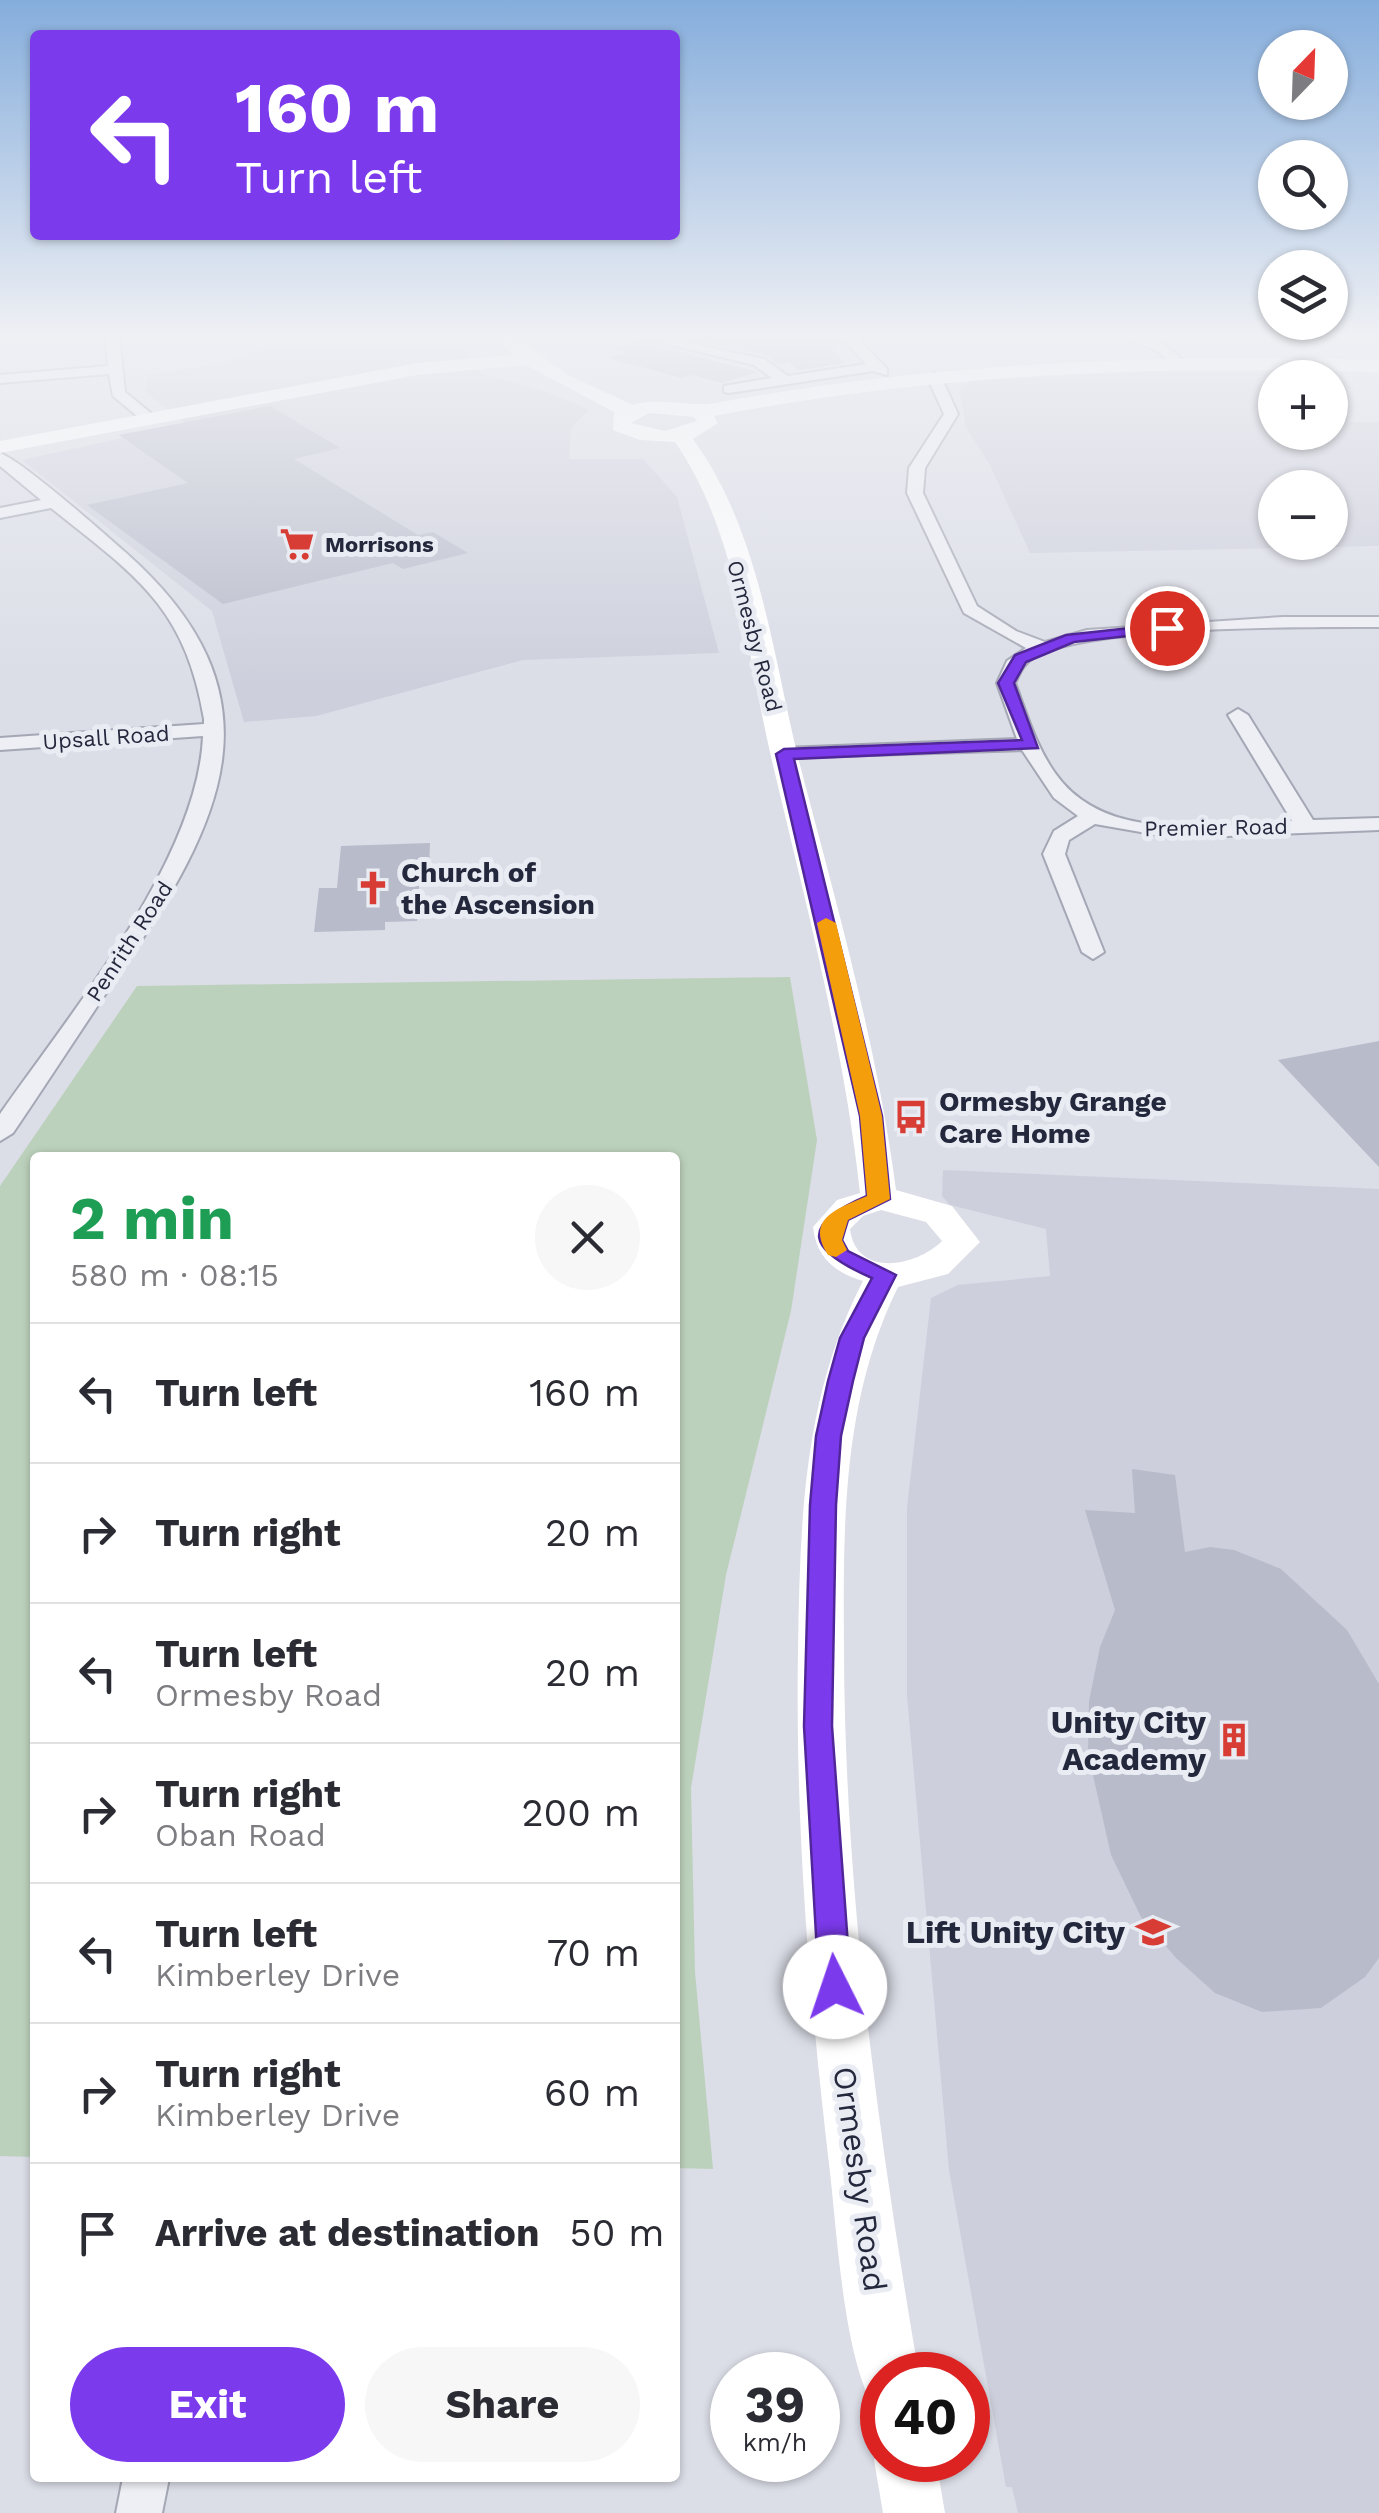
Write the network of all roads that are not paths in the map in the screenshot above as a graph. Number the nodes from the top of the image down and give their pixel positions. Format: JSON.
{"nodes":[{"id":1,"x":695,"y":451,"type":"edge"},
{"id":2,"x":928,"y":451,"type":"edge"},
{"id":3,"x":0,"y":458,"type":"edge"},
{"id":4,"x":52,"y":503,"type":"junction"},
{"id":5,"x":0,"y":513,"type":"edge"},
{"id":6,"x":1379,"y":622,"type":"edge"},
{"id":7,"x":1042,"y":647,"type":"junction"},
{"id":8,"x":1238,"y":715,"type":"dead end"},
{"id":9,"x":213,"y":729,"type":"junction"},
{"id":10,"x":0,"y":744,"type":"edge"},
{"id":11,"x":1032,"y":744,"type":"junction"},
{"id":12,"x":784,"y":754,"type":"junction"},
{"id":13,"x":1090,"y":818,"type":"junction"},
{"id":14,"x":1379,"y":824,"type":"edge"},
{"id":15,"x":1306,"y":826,"type":"junction"},
{"id":16,"x":1094,"y":952,"type":"dead end"},
{"id":17,"x":0,"y":1133,"type":"edge"},
{"id":18,"x":879,"y":1199,"type":"junction"},
{"id":19,"x":884,"y":1275,"type":"junction"},
{"id":20,"x":886,"y":2352,"type":"edge"},
{"id":21,"x":145,"y":2482,"type":"edge"},
{"id":22,"x":909,"y":2482,"type":"edge"},
{"id":23,"x":139,"y":2513,"type":"edge"},
{"id":24,"x":914,"y":2513,"type":"edge"}],
"edges":[{"from":1,"to":12,"type":"street","name":"Ormesby Road"},
{"from":2,"to":7,"type":"street"},
{"from":3,"to":4,"type":"street","name":"Penrith Road"},
{"from":4,"to":5,"type":"street"},
{"from":4,"to":9,"type":"street","name":"Penrith Road"},
{"from":6,"to":7,"type":"street"},
{"from":7,"to":11,"type":"street"},
{"from":8,"to":15,"type":"street"},
{"from":9,"to":10,"type":"street","name":"Upsall Road"},
{"from":9,"to":17,"type":"street","name":"Penrith Road"},
{"from":11,"to":12,"type":"street"},
{"from":11,"to":13,"type":"street"},
{"from":12,"to":18,"type":"street","name":"Ormesby Road"},
{"from":13,"to":15,"type":"street","name":"Premier Road"},
{"from":13,"to":16,"type":"street"},
{"from":14,"to":15,"type":"street","name":"Premier Road"},
{"from":18,"to":19,"type":"street"},
{"from":18,"to":19,"type":"street"},
{"from":19,"to":20,"type":"street","name":"Ormesby Road"},
{"from":21,"to":23,"type":"street"},
{"from":22,"to":24,"type":"street"}]}
